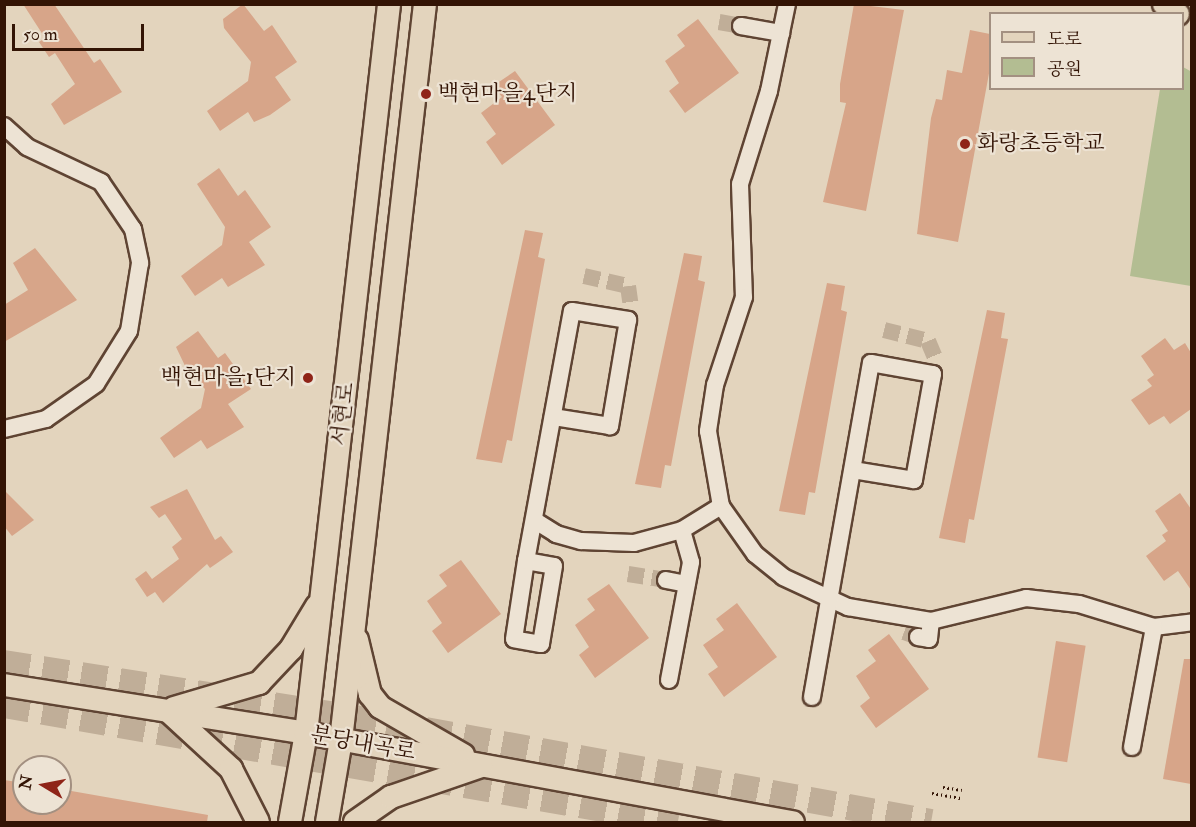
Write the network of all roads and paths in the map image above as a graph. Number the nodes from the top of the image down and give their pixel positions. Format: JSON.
{"nodes":[{"id":1,"x":389,"y":4,"type":"edge"},
{"id":2,"x":425,"y":4,"type":"edge"},
{"id":3,"x":787,"y":4,"type":"edge"},
{"id":4,"x":741,"y":26,"type":"tunnel mouth"},
{"id":5,"x":781,"y":33,"type":"junction"},
{"id":6,"x":4,"y":126,"type":"edge"},
{"id":7,"x":553,"y":417,"type":"junction"},
{"id":8,"x":4,"y":429,"type":"edge"},
{"id":9,"x":853,"y":470,"type":"junction"},
{"id":10,"x":721,"y":506,"type":"junction"},
{"id":11,"x":534,"y":520,"type":"junction"},
{"id":12,"x":682,"y":530,"type":"junction"},
{"id":13,"x":526,"y":561,"type":"junction"},
{"id":14,"x":666,"y":580,"type":"tunnel mouth"},
{"id":15,"x":687,"y":584,"type":"junction"},
{"id":16,"x":321,"y":600,"type":"junction"},
{"id":17,"x":830,"y":601,"type":"junction"},
{"id":18,"x":931,"y":621,"type":"junction"},
{"id":19,"x":1191,"y":622,"type":"edge"},
{"id":20,"x":1154,"y":627,"type":"junction"},
{"id":21,"x":354,"y":628,"type":"junction"},
{"id":22,"x":918,"y":638,"type":"dead end"},
{"id":23,"x":669,"y":680,"type":"dead end"},
{"id":24,"x":4,"y":685,"type":"edge"},
{"id":25,"x":812,"y":697,"type":"dead end"},
{"id":26,"x":167,"y":710,"type":"junction"},
{"id":27,"x":306,"y":733,"type":"junction"},
{"id":28,"x":341,"y":740,"type":"junction"},
{"id":29,"x":1132,"y":747,"type":"dead end"},
{"id":30,"x":482,"y":766,"type":"junction"},
{"id":31,"x":943,"y":787,"type":"dead end"},
{"id":32,"x":962,"y":790,"type":"dead end"},
{"id":33,"x":932,"y":793,"type":"dead end"},
{"id":34,"x":961,"y":798,"type":"dead end"},
{"id":35,"x":719,"y":816,"type":"edge"},
{"id":36,"x":258,"y":822,"type":"edge"},
{"id":37,"x":290,"y":822,"type":"edge"},
{"id":38,"x":327,"y":822,"type":"edge"},
{"id":39,"x":355,"y":822,"type":"edge"},
{"id":40,"x":793,"y":822,"type":"edge"}],
"edges":[{"from":1,"to":16,"type":"main road","name":"서현로"},
{"from":2,"to":21,"type":"main road","name":"서현로"},
{"from":3,"to":5,"type":"lane"},
{"from":4,"to":5,"type":"lane"},
{"from":5,"to":10,"type":"lane"},
{"from":6,"to":8,"type":"lane"},
{"from":7,"to":7,"type":"lane"},
{"from":7,"to":11,"type":"lane"},
{"from":9,"to":9,"type":"lane"},
{"from":9,"to":17,"type":"lane"},
{"from":10,"to":12,"type":"lane"},
{"from":10,"to":17,"type":"lane"},
{"from":11,"to":12,"type":"lane"},
{"from":11,"to":13,"type":"lane"},
{"from":12,"to":15,"type":"lane"},
{"from":13,"to":13,"type":"lane"},
{"from":14,"to":15,"type":"lane"},
{"from":15,"to":23,"type":"lane"},
{"from":16,"to":26,"type":"main road"},
{"from":16,"to":27,"type":"main road","name":"서현로"},
{"from":17,"to":18,"type":"lane"},
{"from":17,"to":25,"type":"lane"},
{"from":18,"to":20,"type":"lane"},
{"from":18,"to":22,"type":"lane"},
{"from":19,"to":20,"type":"lane"},
{"from":20,"to":29,"type":"lane"},
{"from":21,"to":28,"type":"main road","name":"서현로"},
{"from":21,"to":30,"type":"main road"},
{"from":24,"to":26,"type":"main road","name":"분당내곡로"},
{"from":26,"to":27,"type":"main road","name":"분당내곡로"},
{"from":26,"to":36,"type":"main road"},
{"from":27,"to":28,"type":"main road","name":"분당내곡로"},
{"from":27,"to":37,"type":"main road","name":"서현로"},
{"from":28,"to":30,"type":"main road","name":"분당내곡로"},
{"from":28,"to":38,"type":"main road","name":"서현로"},
{"from":30,"to":35,"type":"main road","name":"분당내곡로"},
{"from":30,"to":39,"type":"main road"},
{"from":31,"to":32,"type":"path"},
{"from":33,"to":34,"type":"path"},
{"from":35,"to":40,"type":"main road","name":"분당내곡로"}]}
